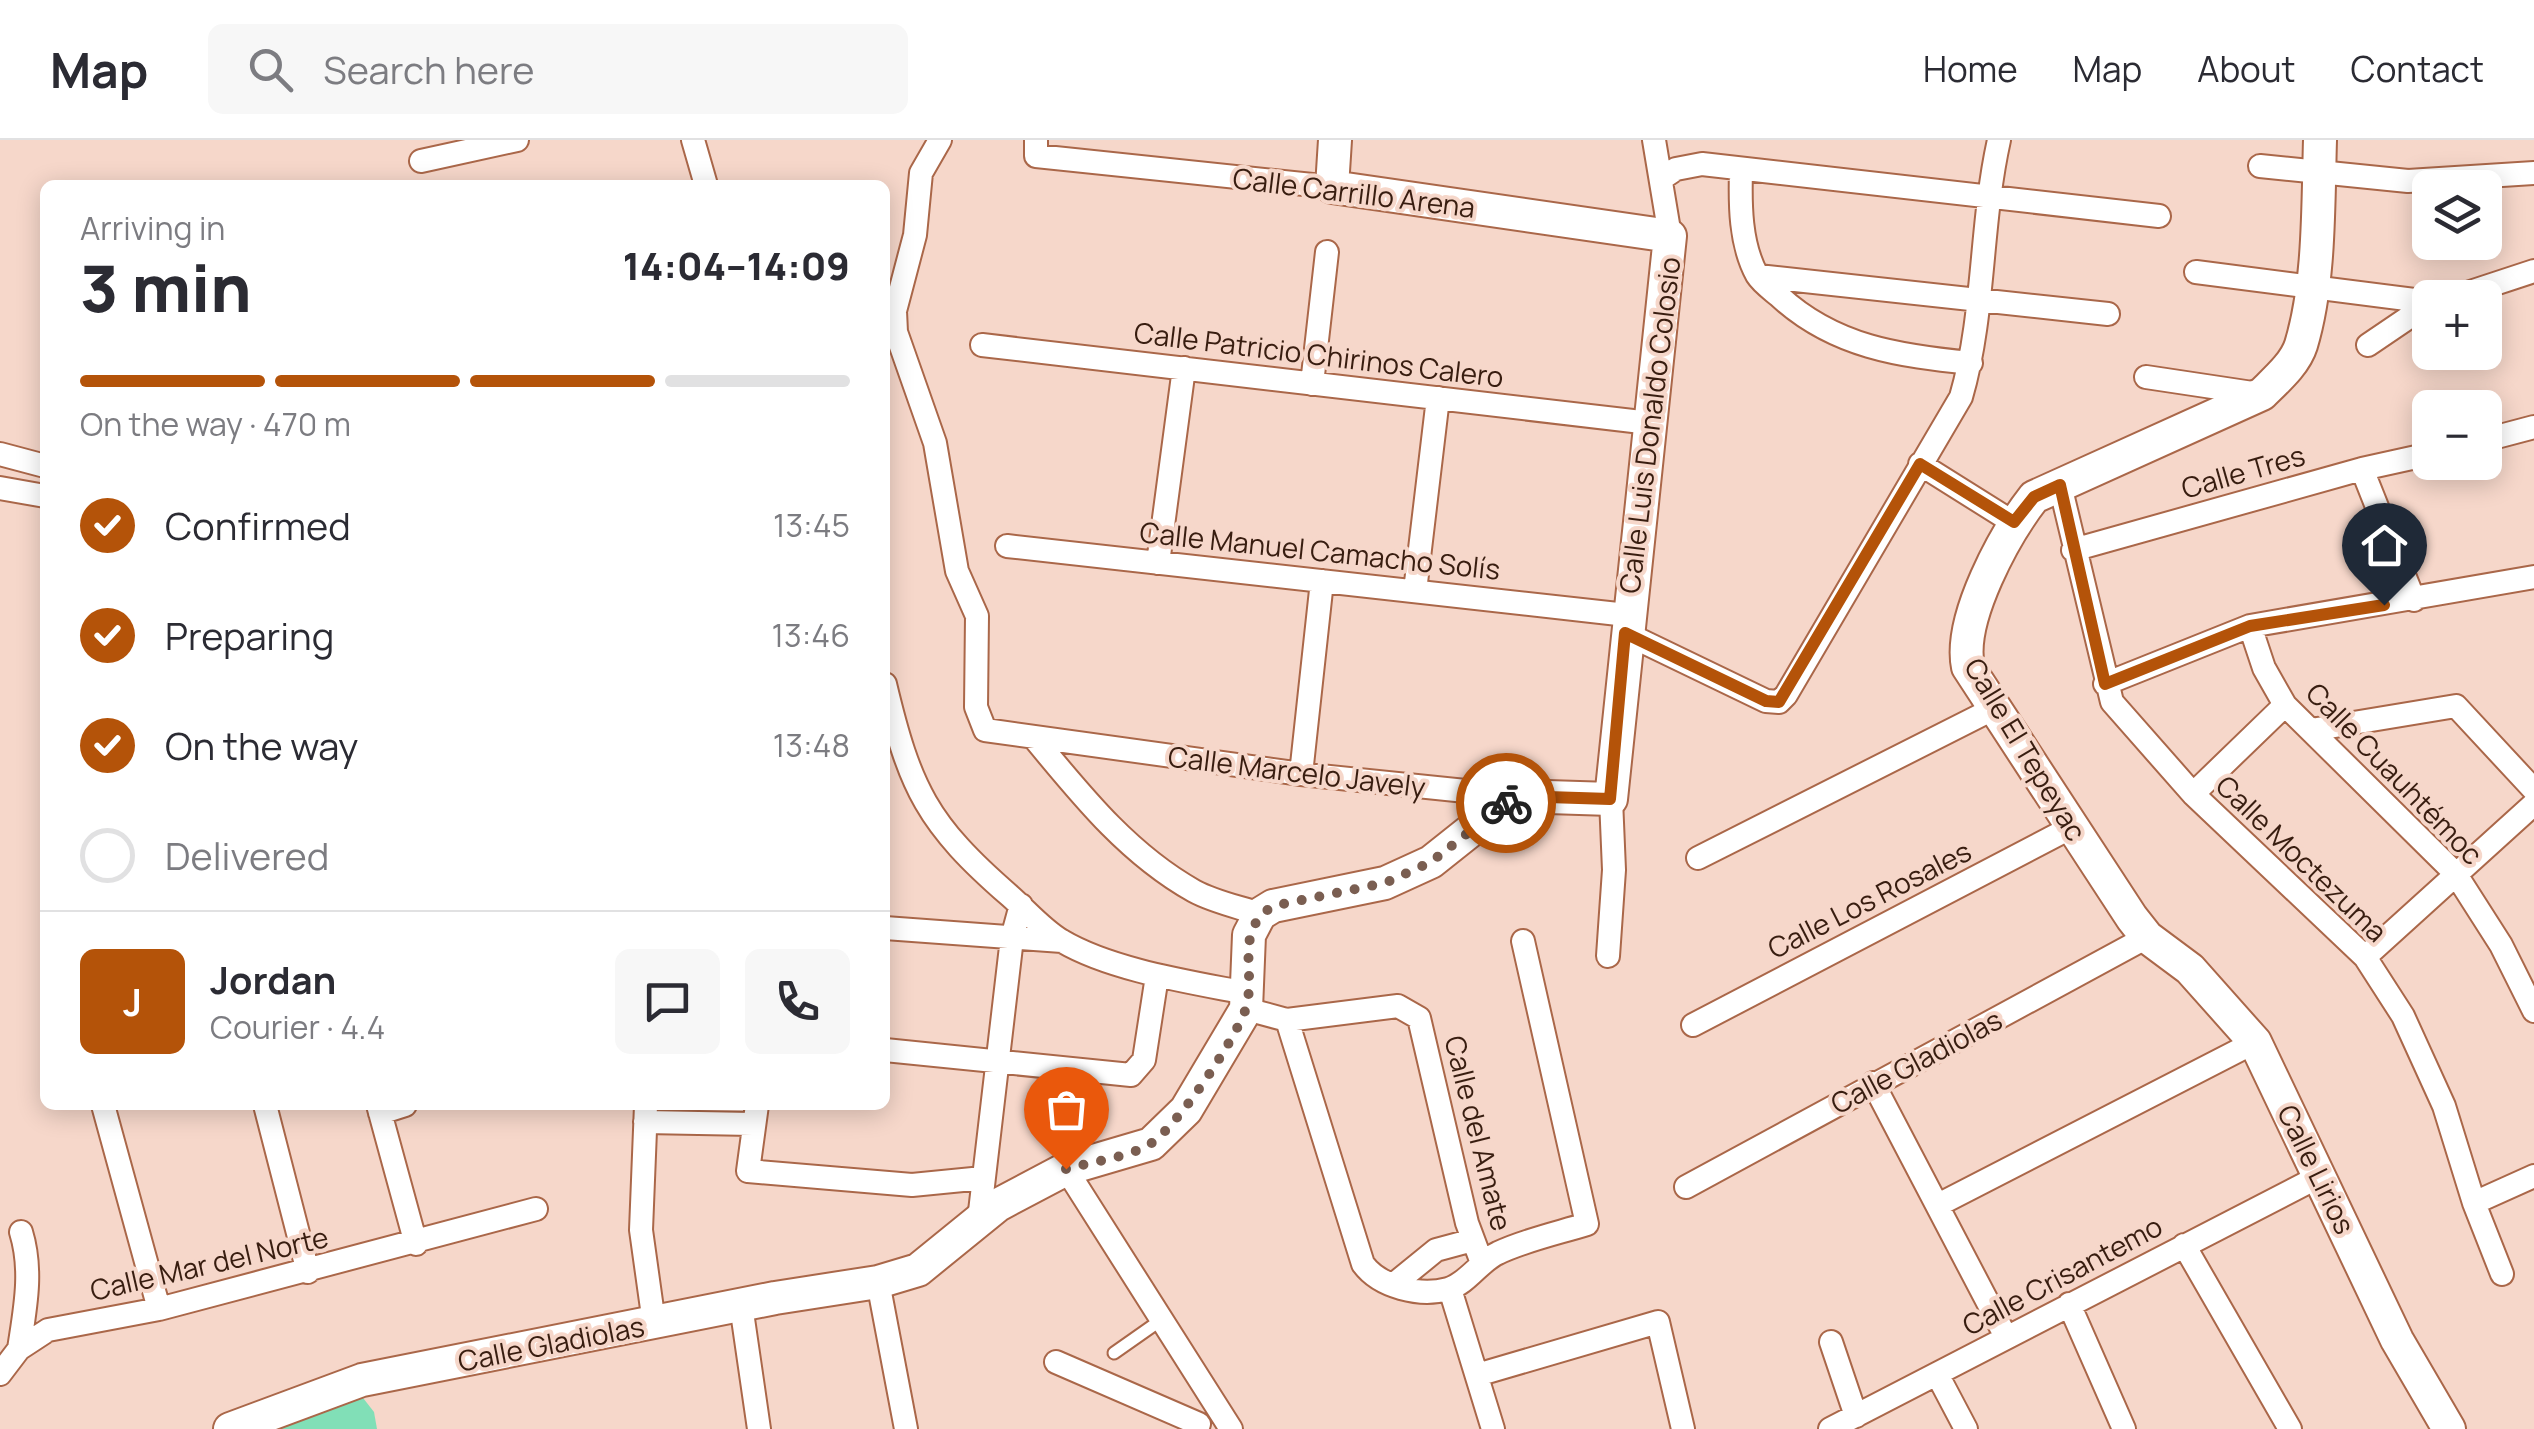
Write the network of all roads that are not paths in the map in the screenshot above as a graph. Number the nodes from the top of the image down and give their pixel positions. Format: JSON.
{"nodes":[{"id":1,"x":517,"y":140,"type":"edge"},
{"id":2,"x":693,"y":140,"type":"edge"},
{"id":3,"x":940,"y":140,"type":"edge"},
{"id":4,"x":1336,"y":140,"type":"edge"},
{"id":5,"x":1654,"y":140,"type":"edge"},
{"id":6,"x":1999,"y":140,"type":"edge"},
{"id":7,"x":1036,"y":148,"type":"edge"},
{"id":8,"x":2319,"y":156,"type":"edge"},
{"id":9,"x":421,"y":162,"type":"dead end"},
{"id":10,"x":2260,"y":166,"type":"dead end"},
{"id":11,"x":1741,"y":170,"type":"junction"},
{"id":12,"x":2534,"y":173,"type":"edge"},
{"id":13,"x":1664,"y":177,"type":"junction"},
{"id":14,"x":705,"y":180,"type":"edge"},
{"id":15,"x":1332,"y":187,"type":"junction"},
{"id":16,"x":1986,"y":197,"type":"junction"},
{"id":17,"x":2159,"y":216,"type":"dead end"},
{"id":18,"x":1670,"y":236,"type":"junction"},
{"id":19,"x":1328,"y":252,"type":"dead end"},
{"id":20,"x":2534,"y":270,"type":"edge"},
{"id":21,"x":2196,"y":272,"type":"dead end"},
{"id":22,"x":1758,"y":276,"type":"junction"},
{"id":23,"x":2502,"y":281,"type":"edge"},
{"id":24,"x":2310,"y":286,"type":"junction"},
{"id":25,"x":1976,"y":296,"type":"junction"},
{"id":26,"x":2412,"y":300,"type":"edge"},
{"id":27,"x":2108,"y":314,"type":"dead end"},
{"id":28,"x":2412,"y":314,"type":"edge"},
{"id":29,"x":982,"y":344,"type":"dead end"},
{"id":30,"x":2368,"y":345,"type":"dead end"},
{"id":31,"x":1971,"y":363,"type":"junction"},
{"id":32,"x":1184,"y":368,"type":"junction"},
{"id":33,"x":2146,"y":377,"type":"dead end"},
{"id":34,"x":1312,"y":384,"type":"junction"},
{"id":35,"x":2262,"y":394,"type":"junction"},
{"id":36,"x":1438,"y":398,"type":"junction"},
{"id":37,"x":1650,"y":424,"type":"junction"},
{"id":38,"x":2534,"y":427,"type":"edge"},
{"id":39,"x":2502,"y":435,"type":"edge"},
{"id":40,"x":0,"y":454,"type":"edge"},
{"id":41,"x":2412,"y":458,"type":"edge"},
{"id":42,"x":1920,"y":464,"type":"junction"},
{"id":43,"x":40,"y":465,"type":"edge"},
{"id":44,"x":2362,"y":468,"type":"junction"},
{"id":45,"x":2060,"y":485,"type":"junction"},
{"id":46,"x":0,"y":488,"type":"edge"},
{"id":47,"x":40,"y":495,"type":"edge"},
{"id":48,"x":2014,"y":522,"type":"junction"},
{"id":49,"x":1007,"y":546,"type":"dead end"},
{"id":50,"x":2073,"y":550,"type":"junction"},
{"id":51,"x":1158,"y":562,"type":"junction"},
{"id":52,"x":2534,"y":576,"type":"edge"},
{"id":53,"x":1322,"y":581,"type":"junction"},
{"id":54,"x":1415,"y":591,"type":"junction"},
{"id":55,"x":2414,"y":600,"type":"junction"},
{"id":56,"x":1626,"y":624,"type":"junction"},
{"id":57,"x":2250,"y":626,"type":"junction"},
{"id":58,"x":2105,"y":684,"type":"junction"},
{"id":59,"x":2285,"y":704,"type":"junction"},
{"id":60,"x":1995,"y":708,"type":"junction"},
{"id":61,"x":890,"y":718,"type":"edge"},
{"id":62,"x":2312,"y":730,"type":"junction"},
{"id":63,"x":1034,"y":738,"type":"junction"},
{"id":64,"x":1301,"y":774,"type":"junction"},
{"id":65,"x":2534,"y":790,"type":"edge"},
{"id":66,"x":2193,"y":794,"type":"junction"},
{"id":67,"x":1514,"y":796,"type":"junction"},
{"id":68,"x":1610,"y":799,"type":"junction"},
{"id":69,"x":2534,"y":804,"type":"edge"},
{"id":70,"x":2072,"y":827,"type":"junction"},
{"id":71,"x":1698,"y":858,"type":"dead end"},
{"id":72,"x":2455,"y":873,"type":"junction"},
{"id":73,"x":1020,"y":906,"type":"junction"},
{"id":74,"x":1260,"y":914,"type":"junction"},
{"id":75,"x":890,"y":928,"type":"edge"},
{"id":76,"x":2148,"y":937,"type":"junction"},
{"id":77,"x":1012,"y":938,"type":"junction"},
{"id":78,"x":1062,"y":941,"type":"junction"},
{"id":79,"x":1523,"y":941,"type":"dead end"},
{"id":80,"x":1608,"y":956,"type":"dead end"},
{"id":81,"x":2365,"y":957,"type":"junction"},
{"id":82,"x":1158,"y":976,"type":"junction"},
{"id":83,"x":1246,"y":1001,"type":"junction"},
{"id":84,"x":2534,"y":1011,"type":"edge"},
{"id":85,"x":1287,"y":1020,"type":"junction"},
{"id":86,"x":1693,"y":1025,"type":"dead end"},
{"id":87,"x":2255,"y":1042,"type":"junction"},
{"id":88,"x":890,"y":1051,"type":"edge"},
{"id":89,"x":996,"y":1064,"type":"junction"},
{"id":90,"x":1873,"y":1083,"type":"junction"},
{"id":91,"x":104,"y":1110,"type":"edge"},
{"id":92,"x":265,"y":1110,"type":"edge"},
{"id":93,"x":379,"y":1110,"type":"edge"},
{"id":94,"x":645,"y":1113,"type":"edge"},
{"id":95,"x":755,"y":1115,"type":"edge"},
{"id":96,"x":1066,"y":1169,"type":"junction"},
{"id":97,"x":2322,"y":1175,"type":"junction"},
{"id":98,"x":2534,"y":1176,"type":"edge"},
{"id":99,"x":983,"y":1178,"type":"junction"},
{"id":100,"x":1686,"y":1187,"type":"dead end"},
{"id":101,"x":2474,"y":1203,"type":"junction"},
{"id":102,"x":1938,"y":1205,"type":"junction"},
{"id":103,"x":536,"y":1210,"type":"dead end"},
{"id":104,"x":979,"y":1220,"type":"junction"},
{"id":105,"x":21,"y":1232,"type":"dead end"},
{"id":106,"x":416,"y":1244,"type":"junction"},
{"id":107,"x":2184,"y":1244,"type":"junction"},
{"id":108,"x":1478,"y":1251,"type":"junction"},
{"id":109,"x":308,"y":1272,"type":"junction"},
{"id":110,"x":2502,"y":1274,"type":"dead end"},
{"id":111,"x":1382,"y":1281,"type":"junction"},
{"id":112,"x":878,"y":1282,"type":"junction"},
{"id":113,"x":1450,"y":1289,"type":"junction"},
{"id":114,"x":2070,"y":1304,"type":"junction"},
{"id":115,"x":741,"y":1305,"type":"junction"},
{"id":116,"x":159,"y":1309,"type":"junction"},
{"id":117,"x":1161,"y":1320,"type":"junction"},
{"id":118,"x":654,"y":1323,"type":"junction"},
{"id":119,"x":2006,"y":1338,"type":"junction"},
{"id":120,"x":1831,"y":1342,"type":"dead end"},
{"id":121,"x":19,"y":1349,"type":"junction"},
{"id":122,"x":1114,"y":1354,"type":"dead end"},
{"id":123,"x":1056,"y":1362,"type":"dead end"},
{"id":124,"x":0,"y":1374,"type":"edge"},
{"id":125,"x":1937,"y":1374,"type":"junction"},
{"id":126,"x":1478,"y":1375,"type":"junction"},
{"id":127,"x":1210,"y":1398,"type":"junction"},
{"id":128,"x":1856,"y":1416,"type":"junction"},
{"id":129,"x":1198,"y":1426,"type":"edge"},
{"id":130,"x":230,"y":1429,"type":"edge"},
{"id":131,"x":758,"y":1429,"type":"edge"},
{"id":132,"x":906,"y":1429,"type":"edge"},
{"id":133,"x":1230,"y":1429,"type":"edge"},
{"id":134,"x":1493,"y":1429,"type":"edge"},
{"id":135,"x":1683,"y":1429,"type":"edge"},
{"id":136,"x":1830,"y":1429,"type":"edge"},
{"id":137,"x":1966,"y":1429,"type":"edge"},
{"id":138,"x":2124,"y":1429,"type":"edge"},
{"id":139,"x":2290,"y":1429,"type":"edge"},
{"id":140,"x":2450,"y":1429,"type":"edge"}],
"edges":[{"from":1,"to":9,"type":"street"},
{"from":2,"to":14,"type":"street"},
{"from":3,"to":63,"type":"street","name":"Calle Marcelo Javely"},
{"from":4,"to":15,"type":"street"},
{"from":5,"to":13,"type":"street"},
{"from":6,"to":16,"type":"street"},
{"from":7,"to":15,"type":"street","name":"Calle Carrillo Arena"},
{"from":8,"to":10,"type":"street"},
{"from":8,"to":12,"type":"street"},
{"from":8,"to":24,"type":"street"},
{"from":11,"to":13,"type":"street"},
{"from":11,"to":16,"type":"street"},
{"from":11,"to":22,"type":"street"},
{"from":13,"to":18,"type":"street"},
{"from":15,"to":18,"type":"street","name":"Calle Carrillo Arena"},
{"from":16,"to":17,"type":"street"},
{"from":16,"to":25,"type":"street"},
{"from":18,"to":37,"type":"street","name":"Calle Luis Donaldo Colosio"},
{"from":19,"to":34,"type":"street"},
{"from":20,"to":23,"type":"street"},
{"from":21,"to":24,"type":"street"},
{"from":22,"to":25,"type":"street"},
{"from":22,"to":31,"type":"street"},
{"from":24,"to":26,"type":"street"},
{"from":24,"to":35,"type":"street"},
{"from":25,"to":27,"type":"street"},
{"from":25,"to":31,"type":"street"},
{"from":28,"to":30,"type":"street"},
{"from":29,"to":32,"type":"street","name":"Calle Patricio Chirinos Calero"},
{"from":31,"to":42,"type":"street"},
{"from":32,"to":34,"type":"street","name":"Calle Patricio Chirinos Calero"},
{"from":32,"to":51,"type":"street"},
{"from":33,"to":35,"type":"street"},
{"from":34,"to":36,"type":"street","name":"Calle Patricio Chirinos Calero"},
{"from":35,"to":45,"type":"street"},
{"from":36,"to":37,"type":"street","name":"Calle Patricio Chirinos Calero"},
{"from":36,"to":54,"type":"street"},
{"from":37,"to":56,"type":"street","name":"Calle Luis Donaldo Colosio"},
{"from":38,"to":39,"type":"street"},
{"from":40,"to":43,"type":"street"},
{"from":41,"to":44,"type":"street","name":"Calle Tres"},
{"from":42,"to":48,"type":"street"},
{"from":42,"to":56,"type":"street","name":"Calle Manuel Camacho Solís"},
{"from":44,"to":50,"type":"street","name":"Calle Tres"},
{"from":44,"to":55,"type":"street"},
{"from":45,"to":48,"type":"street"},
{"from":45,"to":50,"type":"street"},
{"from":46,"to":47,"type":"street"},
{"from":48,"to":60,"type":"street","name":"Calle El Tepeyac"},
{"from":49,"to":51,"type":"street","name":"Calle Manuel Camacho Solís"},
{"from":50,"to":58,"type":"street"},
{"from":51,"to":53,"type":"street","name":"Calle Manuel Camacho Solís"},
{"from":52,"to":55,"type":"street"},
{"from":53,"to":54,"type":"street","name":"Calle Manuel Camacho Solís"},
{"from":53,"to":64,"type":"street"},
{"from":54,"to":56,"type":"street","name":"Calle Manuel Camacho Solís"},
{"from":55,"to":57,"type":"street"},
{"from":56,"to":68,"type":"street","name":"Calle Luis Donaldo Colosio"},
{"from":57,"to":58,"type":"street"},
{"from":57,"to":59,"type":"street","name":"Calle Cuauhtémoc"},
{"from":58,"to":66,"type":"street","name":"Calle Moctezuma"},
{"from":59,"to":62,"type":"street","name":"Calle Cuauhtémoc"},
{"from":59,"to":66,"type":"street"},
{"from":60,"to":70,"type":"street","name":"Calle El Tepeyac"},
{"from":60,"to":71,"type":"street"},
{"from":61,"to":73,"type":"street"},
{"from":62,"to":65,"type":"street"},
{"from":62,"to":72,"type":"street","name":"Calle Cuauhtémoc"},
{"from":63,"to":64,"type":"street","name":"Calle Marcelo Javely"},
{"from":63,"to":74,"type":"street"},
{"from":64,"to":67,"type":"street","name":"Calle Marcelo Javely"},
{"from":66,"to":81,"type":"street","name":"Calle Moctezuma"},
{"from":67,"to":68,"type":"street","name":"Calle Marcelo Javely"},
{"from":67,"to":74,"type":"street"},
{"from":68,"to":80,"type":"street","name":"Calle Luis Donaldo Colosio"},
{"from":69,"to":72,"type":"street"},
{"from":70,"to":76,"type":"street","name":"Calle El Tepeyac"},
{"from":70,"to":86,"type":"street","name":"Calle Los Rosales"},
{"from":72,"to":81,"type":"street"},
{"from":72,"to":84,"type":"street","name":"Calle Cuauhtémoc"},
{"from":73,"to":77,"type":"street"},
{"from":73,"to":78,"type":"street"},
{"from":74,"to":83,"type":"street"},
{"from":75,"to":77,"type":"street"},
{"from":76,"to":87,"type":"street","name":"Calle Lirios"},
{"from":76,"to":90,"type":"street","name":"Calle Gladiolas"},
{"from":77,"to":78,"type":"street"},
{"from":77,"to":89,"type":"street"},
{"from":78,"to":82,"type":"street","name":"Calle del Amate"},
{"from":79,"to":108,"type":"street"},
{"from":81,"to":101,"type":"street","name":"Calle Moctezuma"},
{"from":82,"to":83,"type":"street","name":"Calle del Amate"},
{"from":82,"to":89,"type":"street"},
{"from":83,"to":85,"type":"street","name":"Calle del Amate"},
{"from":83,"to":96,"type":"street","name":"Calle Gladiolas"},
{"from":85,"to":108,"type":"street","name":"Calle del Amate"},
{"from":85,"to":111,"type":"street"},
{"from":87,"to":97,"type":"street","name":"Calle Lirios"},
{"from":87,"to":102,"type":"street"},
{"from":88,"to":89,"type":"street"},
{"from":89,"to":99,"type":"street"},
{"from":90,"to":100,"type":"street","name":"Calle Gladiolas"},
{"from":90,"to":102,"type":"street"},
{"from":91,"to":116,"type":"street"},
{"from":92,"to":109,"type":"street"},
{"from":93,"to":106,"type":"street"},
{"from":94,"to":95,"type":"street"},
{"from":94,"to":118,"type":"street"},
{"from":95,"to":99,"type":"street"},
{"from":96,"to":104,"type":"street","name":"Calle Gladiolas"},
{"from":96,"to":117,"type":"street"},
{"from":97,"to":107,"type":"street","name":"Calle Crisantemo"},
{"from":97,"to":140,"type":"street","name":"Calle Lirios"},
{"from":98,"to":101,"type":"street"},
{"from":99,"to":104,"type":"street"},
{"from":101,"to":110,"type":"street","name":"Calle Moctezuma"},
{"from":102,"to":119,"type":"street"},
{"from":103,"to":106,"type":"street","name":"Calle Mar del Norte"},
{"from":104,"to":112,"type":"street","name":"Calle Gladiolas"},
{"from":105,"to":121,"type":"street"},
{"from":106,"to":109,"type":"street","name":"Calle Mar del Norte"},
{"from":107,"to":114,"type":"street","name":"Calle Crisantemo"},
{"from":107,"to":139,"type":"street"},
{"from":108,"to":111,"type":"street"},
{"from":108,"to":113,"type":"street"},
{"from":109,"to":116,"type":"street","name":"Calle Mar del Norte"},
{"from":111,"to":113,"type":"street"},
{"from":112,"to":115,"type":"street","name":"Calle Gladiolas"},
{"from":112,"to":132,"type":"street"},
{"from":113,"to":126,"type":"street"},
{"from":114,"to":119,"type":"street","name":"Calle Crisantemo"},
{"from":114,"to":138,"type":"street"},
{"from":115,"to":118,"type":"street","name":"Calle Gladiolas"},
{"from":115,"to":131,"type":"street"},
{"from":116,"to":121,"type":"street","name":"Calle Mar del Norte"},
{"from":117,"to":122,"type":"lane"},
{"from":117,"to":127,"type":"street"},
{"from":118,"to":130,"type":"street","name":"Calle Gladiolas"},
{"from":119,"to":125,"type":"street","name":"Calle Crisantemo"},
{"from":120,"to":128,"type":"street"},
{"from":121,"to":124,"type":"street"},
{"from":123,"to":129,"type":"street"},
{"from":125,"to":128,"type":"street","name":"Calle Crisantemo"},
{"from":125,"to":137,"type":"street"},
{"from":126,"to":134,"type":"street"},
{"from":126,"to":135,"type":"street"},
{"from":127,"to":129,"type":"street"},
{"from":127,"to":133,"type":"street"},
{"from":128,"to":136,"type":"street","name":"Calle Crisantemo"}]}
